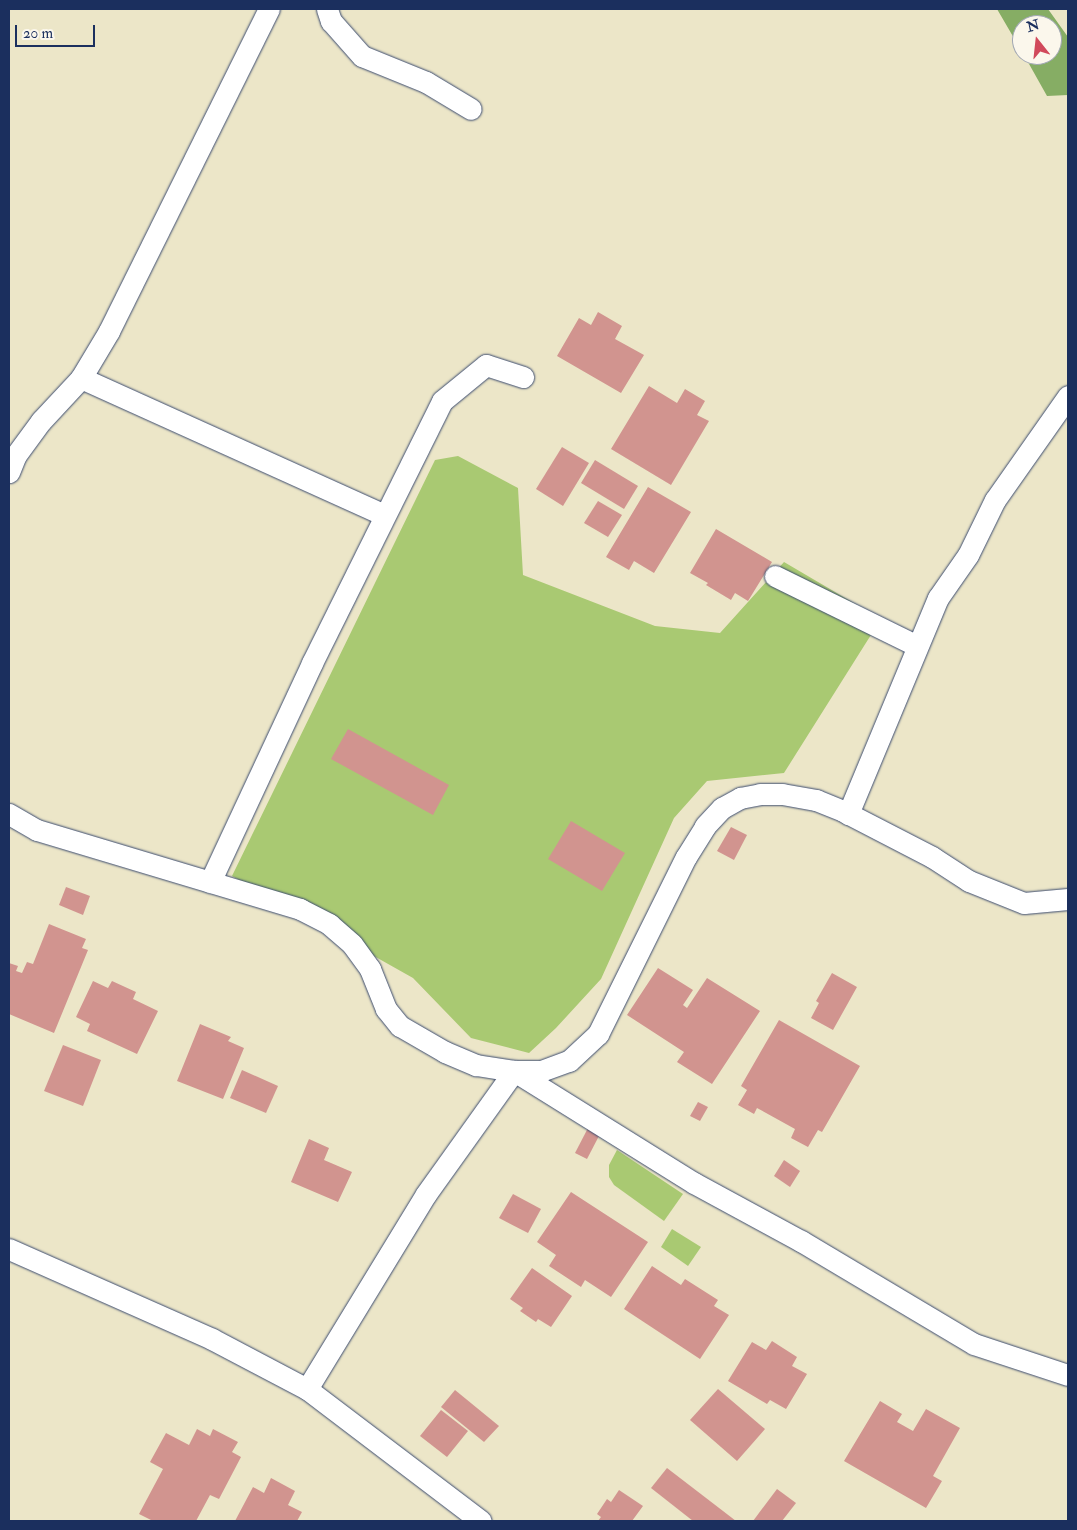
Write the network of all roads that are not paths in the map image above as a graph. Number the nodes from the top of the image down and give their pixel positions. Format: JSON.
{"nodes":[{"id":1,"x":269,"y":9,"type":"edge"},
{"id":2,"x":327,"y":9,"type":"edge"},
{"id":3,"x":471,"y":109,"type":"dead end"},
{"id":4,"x":523,"y":377,"type":"dead end"},
{"id":5,"x":81,"y":378,"type":"junction"},
{"id":6,"x":1068,"y":396,"type":"edge"},
{"id":7,"x":9,"y":472,"type":"edge"},
{"id":8,"x":385,"y":515,"type":"junction"},
{"id":9,"x":775,"y":576,"type":"dead end"},
{"id":10,"x":918,"y":646,"type":"junction"},
{"id":11,"x":9,"y":814,"type":"edge"},
{"id":12,"x":848,"y":814,"type":"junction"},
{"id":13,"x":210,"y":882,"type":"junction"},
{"id":14,"x":1068,"y":899,"type":"edge"},
{"id":15,"x":514,"y":1071,"type":"junction"},
{"id":16,"x":9,"y":1249,"type":"edge"},
{"id":17,"x":1068,"y":1375,"type":"edge"},
{"id":18,"x":307,"y":1389,"type":"junction"},
{"id":19,"x":481,"y":1521,"type":"edge"}],
"edges":[{"from":1,"to":5,"type":"street"},
{"from":2,"to":3,"type":"street"},
{"from":4,"to":8,"type":"street"},
{"from":5,"to":7,"type":"street"},
{"from":5,"to":8,"type":"street"},
{"from":6,"to":10,"type":"street"},
{"from":8,"to":13,"type":"street"},
{"from":9,"to":10,"type":"street"},
{"from":10,"to":12,"type":"street"},
{"from":11,"to":13,"type":"street"},
{"from":12,"to":14,"type":"street"},
{"from":12,"to":15,"type":"street"},
{"from":13,"to":15,"type":"street"},
{"from":15,"to":17,"type":"street"},
{"from":15,"to":18,"type":"street"},
{"from":16,"to":18,"type":"street"},
{"from":18,"to":19,"type":"street"}]}
